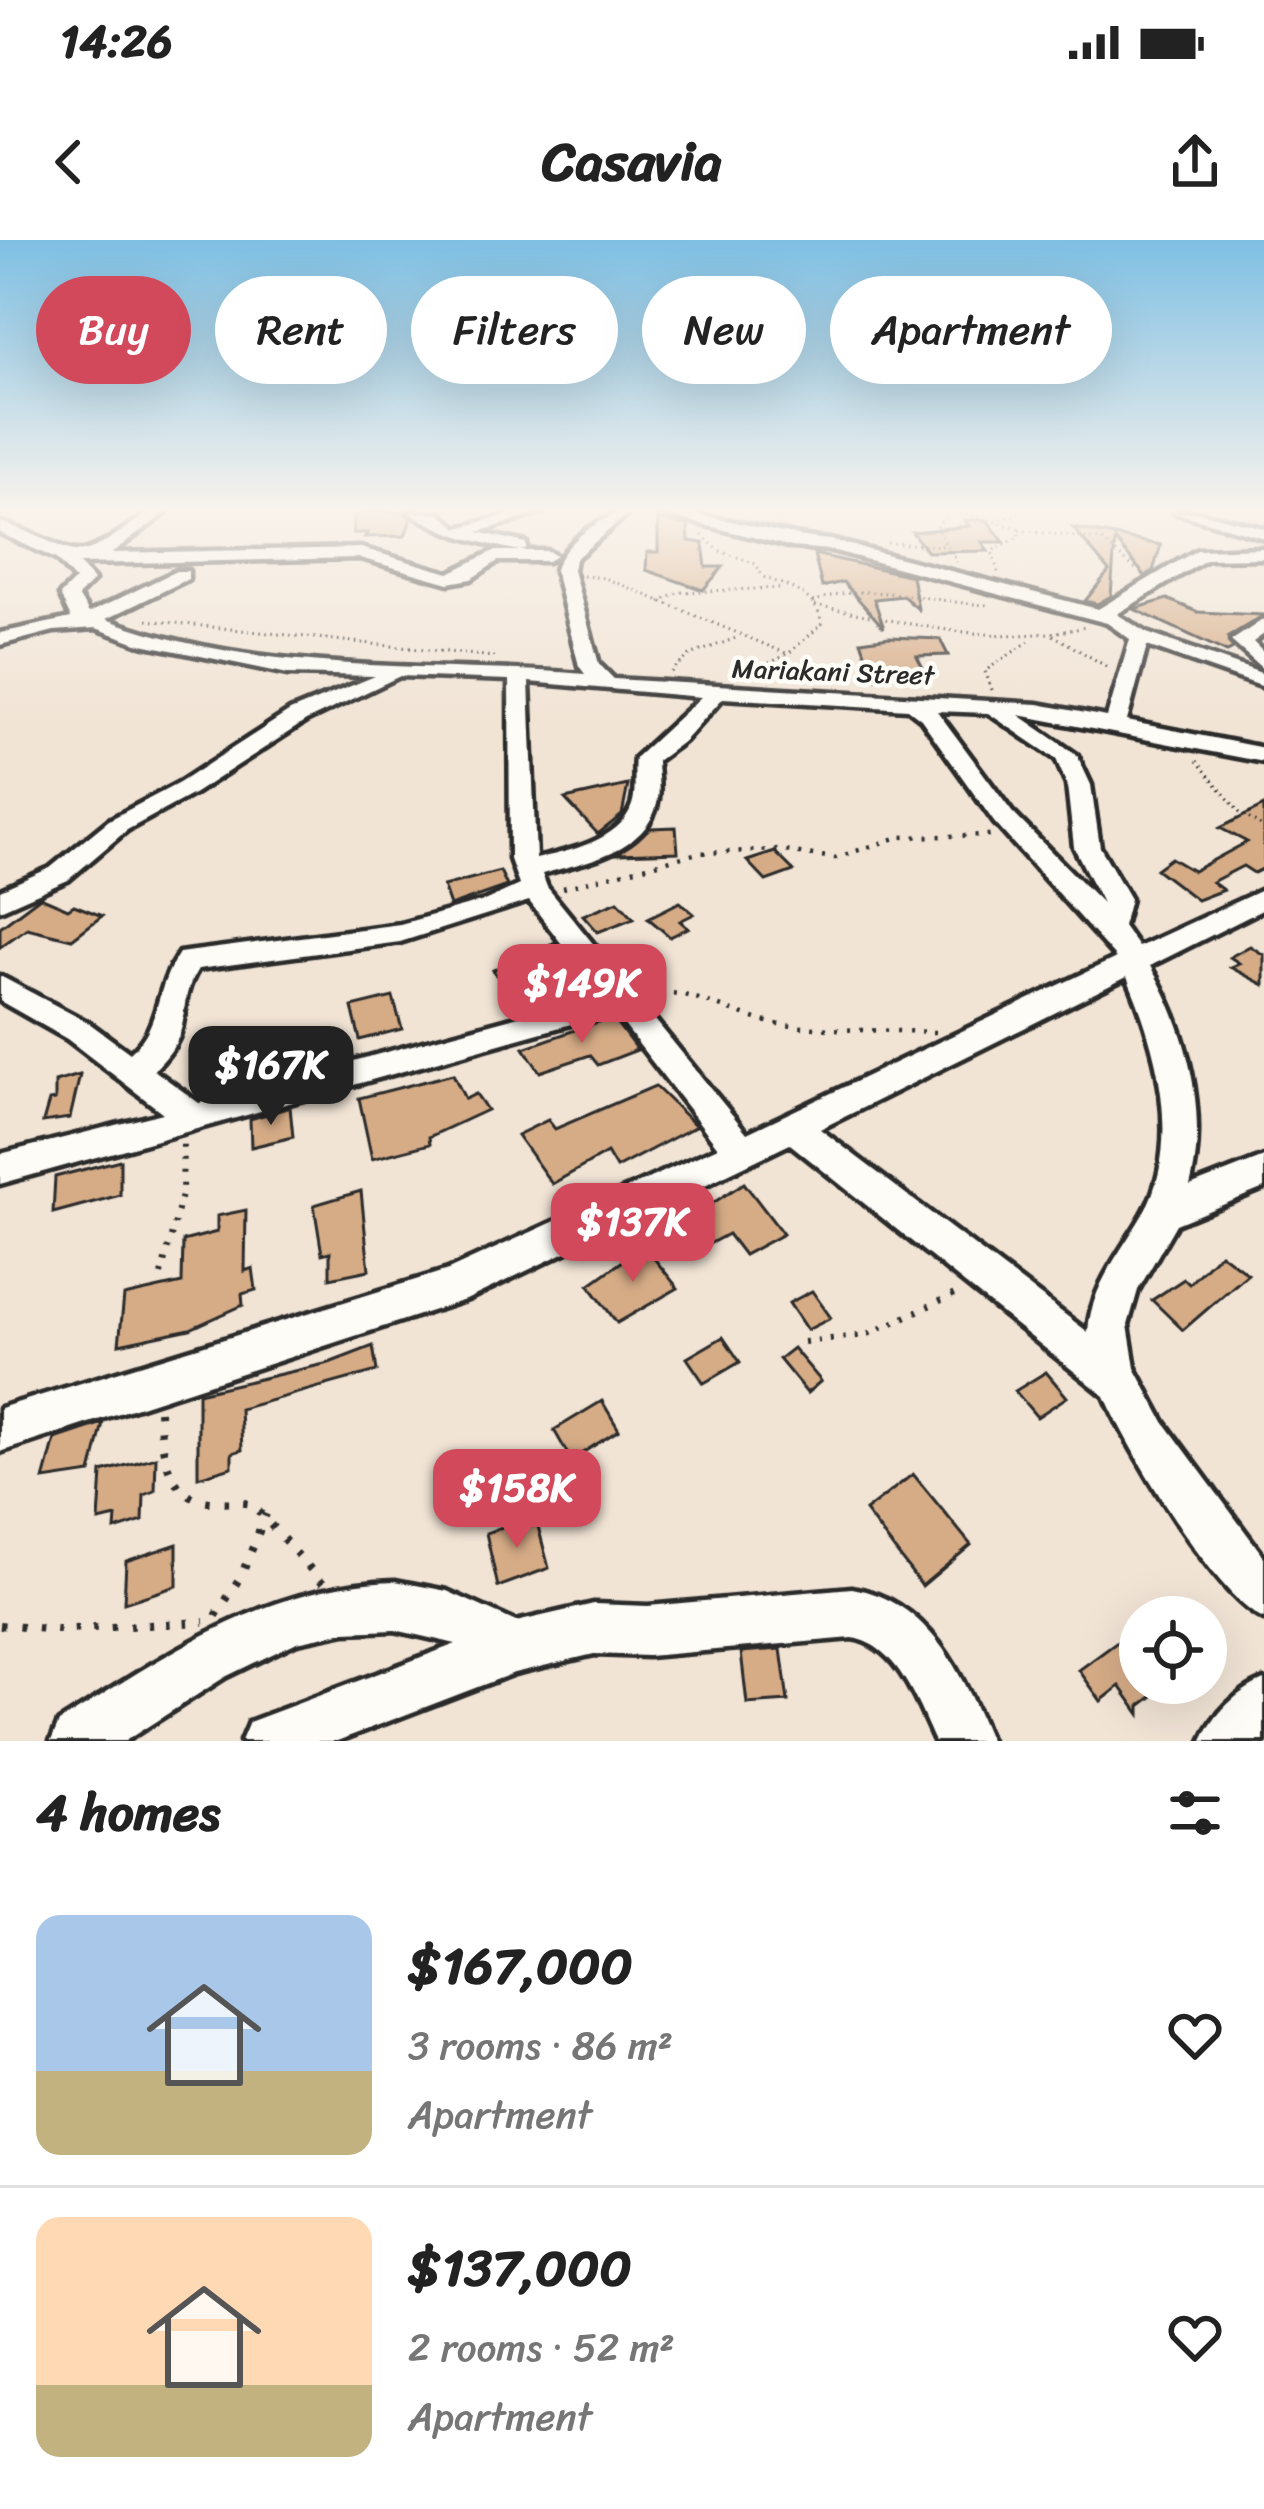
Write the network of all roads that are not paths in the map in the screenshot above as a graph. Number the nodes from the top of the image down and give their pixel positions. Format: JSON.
{"nodes":[{"id":1,"x":83,"y":582,"type":"edge"},
{"id":2,"x":169,"y":582,"type":"edge"},
{"id":3,"x":565,"y":582,"type":"edge"},
{"id":4,"x":979,"y":582,"type":"edge"},
{"id":5,"x":1155,"y":582,"type":"edge"},
{"id":6,"x":1108,"y":617,"type":"junction"},
{"id":7,"x":96,"y":620,"type":"junction"},
{"id":8,"x":1264,"y":625,"type":"edge"},
{"id":9,"x":1140,"y":637,"type":"junction"},
{"id":10,"x":0,"y":639,"type":"edge"},
{"id":11,"x":1209,"y":662,"type":"junction"},
{"id":12,"x":1264,"y":664,"type":"edge"},
{"id":13,"x":510,"y":666,"type":"junction"},
{"id":14,"x":1131,"y":668,"type":"junction"},
{"id":15,"x":412,"y":670,"type":"junction"},
{"id":16,"x":601,"y":681,"type":"junction"},
{"id":17,"x":1264,"y":681,"type":"edge"},
{"id":18,"x":715,"y":694,"type":"junction"},
{"id":19,"x":911,"y":702,"type":"junction"},
{"id":20,"x":993,"y":706,"type":"junction"},
{"id":21,"x":1068,"y":713,"type":"junction"},
{"id":22,"x":1116,"y":722,"type":"junction"},
{"id":23,"x":1264,"y":754,"type":"edge"},
{"id":24,"x":1066,"y":755,"type":"junction"},
{"id":25,"x":534,"y":886,"type":"junction"},
{"id":26,"x":5,"y":894,"type":"edge"},
{"id":27,"x":1264,"y":898,"type":"edge"},
{"id":28,"x":1111,"y":923,"type":"junction"},
{"id":29,"x":1134,"y":964,"type":"junction"},
{"id":30,"x":0,"y":987,"type":"edge"},
{"id":31,"x":624,"y":1000,"type":"junction"},
{"id":32,"x":132,"y":1071,"type":"junction"},
{"id":33,"x":180,"y":1119,"type":"junction"},
{"id":34,"x":790,"y":1125,"type":"junction"},
{"id":35,"x":741,"y":1151,"type":"junction"},
{"id":36,"x":0,"y":1169,"type":"edge"},
{"id":37,"x":1264,"y":1172,"type":"edge"},
{"id":38,"x":1163,"y":1214,"type":"junction"},
{"id":39,"x":1118,"y":1381,"type":"junction"},
{"id":40,"x":0,"y":1430,"type":"edge"},
{"id":41,"x":1264,"y":1595,"type":"edge"},
{"id":42,"x":514,"y":1648,"type":"junction"},
{"id":43,"x":1264,"y":1706,"type":"edge"},
{"id":44,"x":78,"y":1741,"type":"edge"},
{"id":45,"x":268,"y":1741,"type":"edge"},
{"id":46,"x":963,"y":1741,"type":"edge"},
{"id":47,"x":1229,"y":1741,"type":"edge"}],
"edges":[{"from":1,"to":7,"type":"street"},
{"from":2,"to":7,"type":"street"},
{"from":3,"to":16,"type":"street"},
{"from":4,"to":6,"type":"street"},
{"from":5,"to":6,"type":"street"},
{"from":6,"to":9,"type":"street"},
{"from":7,"to":10,"type":"street"},
{"from":7,"to":15,"type":"street","name":"Mariakani Street"},
{"from":8,"to":12,"type":"street"},
{"from":9,"to":11,"type":"street"},
{"from":9,"to":14,"type":"street"},
{"from":11,"to":14,"type":"street"},
{"from":11,"to":17,"type":"street"},
{"from":13,"to":15,"type":"street","name":"Mariakani Street"},
{"from":13,"to":16,"type":"street","name":"Mariakani Street"},
{"from":13,"to":25,"type":"street"},
{"from":14,"to":22,"type":"street"},
{"from":15,"to":26,"type":"street"},
{"from":16,"to":18,"type":"street","name":"Mariakani Street"},
{"from":18,"to":19,"type":"street","name":"Mariakani Street"},
{"from":18,"to":25,"type":"street"},
{"from":19,"to":20,"type":"street","name":"Mariakani Street"},
{"from":19,"to":28,"type":"street"},
{"from":20,"to":21,"type":"street","name":"Mariakani Street"},
{"from":20,"to":24,"type":"street"},
{"from":21,"to":22,"type":"street","name":"Mariakani Street"},
{"from":21,"to":24,"type":"street"},
{"from":22,"to":23,"type":"street","name":"Mariakani Street"},
{"from":24,"to":28,"type":"street"},
{"from":25,"to":31,"type":"street"},
{"from":25,"to":32,"type":"street"},
{"from":27,"to":29,"type":"street"},
{"from":28,"to":29,"type":"street"},
{"from":29,"to":34,"type":"street"},
{"from":29,"to":38,"type":"street"},
{"from":30,"to":32,"type":"street"},
{"from":31,"to":33,"type":"street"},
{"from":31,"to":35,"type":"street"},
{"from":32,"to":33,"type":"street"},
{"from":33,"to":36,"type":"street"},
{"from":34,"to":35,"type":"street"},
{"from":34,"to":39,"type":"street"},
{"from":35,"to":40,"type":"street"},
{"from":37,"to":38,"type":"street"},
{"from":38,"to":39,"type":"street"},
{"from":39,"to":41,"type":"street"},
{"from":42,"to":44,"type":"street"},
{"from":42,"to":45,"type":"street"},
{"from":42,"to":46,"type":"street"},
{"from":43,"to":47,"type":"street"}]}
